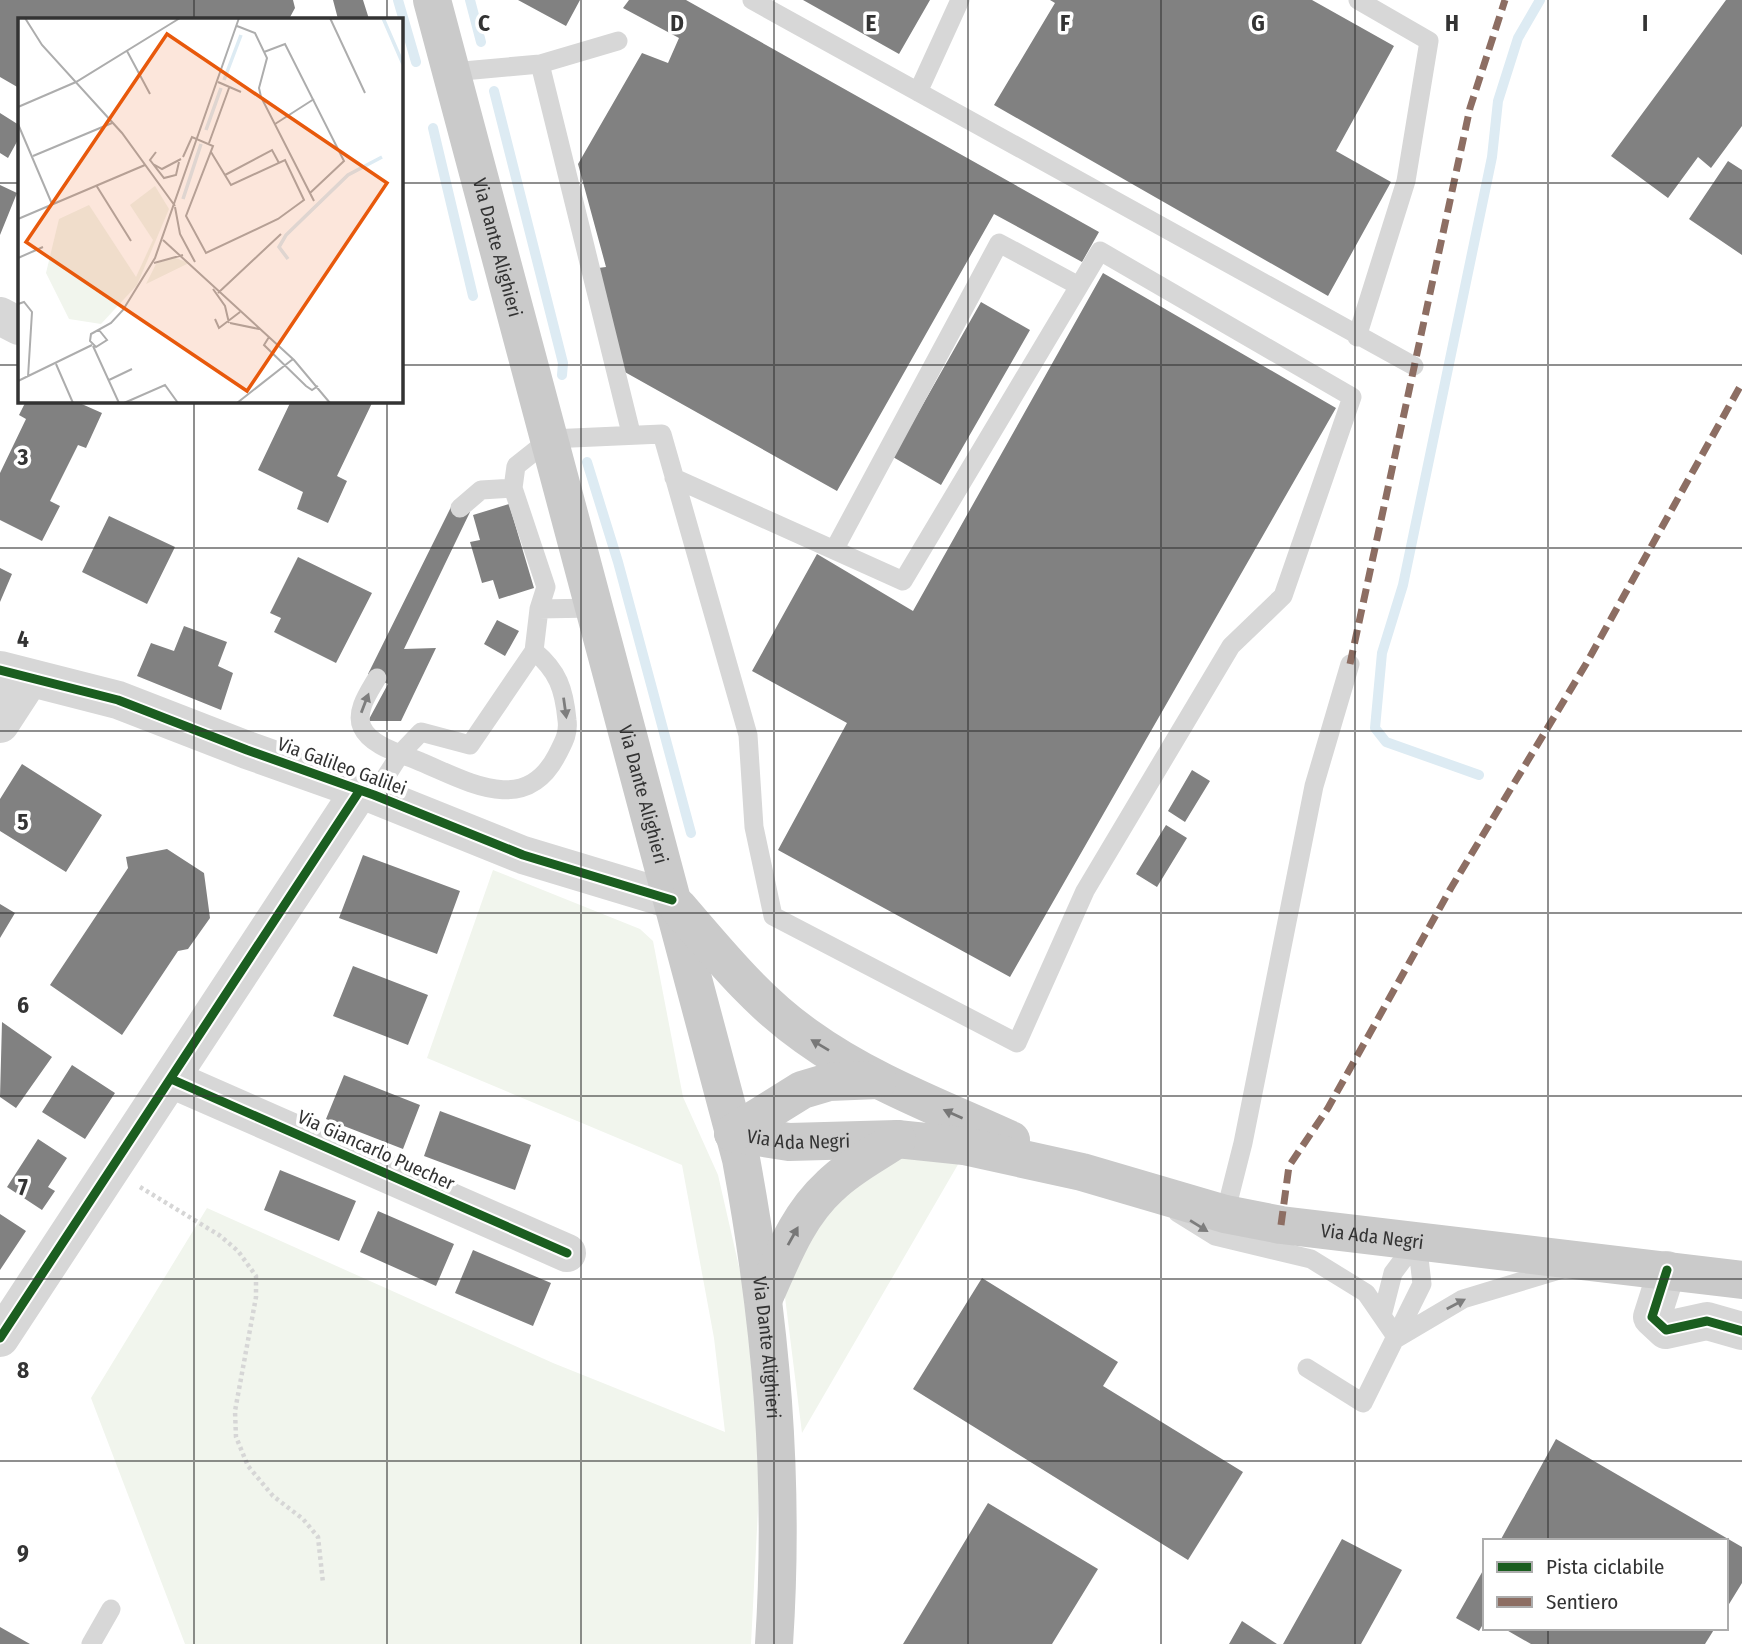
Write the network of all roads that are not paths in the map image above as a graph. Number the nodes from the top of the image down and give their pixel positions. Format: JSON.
{"nodes":[{"id":1,"x":432,"y":0,"type":"edge"},
{"id":2,"x":752,"y":0,"type":"edge"},
{"id":3,"x":960,"y":0,"type":"edge"},
{"id":4,"x":1358,"y":0,"type":"edge"},
{"id":5,"x":618,"y":41,"type":"dead end"},
{"id":6,"x":540,"y":64,"type":"junction"},
{"id":7,"x":452,"y":72,"type":"junction"},
{"id":8,"x":918,"y":92,"type":"junction"},
{"id":9,"x":1079,"y":286,"type":"junction"},
{"id":10,"x":0,"y":316,"type":"edge"},
{"id":11,"x":18,"y":325,"type":"edge"},
{"id":12,"x":1357,"y":337,"type":"junction"},
{"id":13,"x":1414,"y":366,"type":"dead end"},
{"id":14,"x":631,"y":433,"type":"junction"},
{"id":15,"x":550,"y":439,"type":"junction"},
{"id":16,"x":674,"y":478,"type":"junction"},
{"id":17,"x":513,"y":488,"type":"junction"},
{"id":18,"x":460,"y":508,"type":"dead end"},
{"id":19,"x":834,"y":550,"type":"junction"},
{"id":20,"x":594,"y":608,"type":"junction"},
{"id":21,"x":539,"y":609,"type":"junction"},
{"id":22,"x":534,"y":651,"type":"junction"},
{"id":23,"x":1350,"y":664,"type":"dead end"},
{"id":24,"x":15,"y":674,"type":"edge"},
{"id":25,"x":377,"y":678,"type":"dead end"},
{"id":26,"x":0,"y":724,"type":"edge"},
{"id":27,"x":401,"y":753,"type":"junction"},
{"id":28,"x":367,"y":793,"type":"junction"},
{"id":29,"x":672,"y":900,"type":"junction"},
{"id":30,"x":172,"y":1079,"type":"junction"},
{"id":31,"x":878,"y":1080,"type":"junction"},
{"id":32,"x":733,"y":1133,"type":"junction"},
{"id":33,"x":897,"y":1139,"type":"junction"},
{"id":34,"x":1082,"y":1172,"type":"junction"},
{"id":35,"x":1142,"y":1189,"type":"junction"},
{"id":36,"x":1224,"y":1214,"type":"junction"},
{"id":37,"x":1417,"y":1241,"type":"junction"},
{"id":38,"x":567,"y":1253,"type":"dead end"},
{"id":39,"x":1588,"y":1261,"type":"junction"},
{"id":40,"x":1667,"y":1270,"type":"junction"},
{"id":41,"x":1742,"y":1280,"type":"edge"},
{"id":42,"x":764,"y":1298,"type":"junction"},
{"id":43,"x":1382,"y":1316,"type":"junction"},
{"id":44,"x":1742,"y":1331,"type":"edge"},
{"id":45,"x":0,"y":1338,"type":"edge"},
{"id":46,"x":1397,"y":1338,"type":"junction"},
{"id":47,"x":1307,"y":1368,"type":"dead end"},
{"id":48,"x":111,"y":1609,"type":"dead end"},
{"id":49,"x":91,"y":1644,"type":"edge"},
{"id":50,"x":774,"y":1644,"type":"edge"}],
"edges":[{"from":1,"to":7,"type":"main road","name":"Via Dante Alighieri"},
{"from":2,"to":8,"type":"lane"},
{"from":3,"to":8,"type":"lane"},
{"from":4,"to":12,"type":"lane"},
{"from":5,"to":6,"type":"lane"},
{"from":6,"to":7,"type":"lane"},
{"from":6,"to":14,"type":"lane"},
{"from":7,"to":15,"type":"main road","name":"Via Dante Alighieri"},
{"from":8,"to":12,"type":"lane"},
{"from":9,"to":16,"type":"lane"},
{"from":9,"to":19,"type":"lane"},
{"from":9,"to":19,"type":"lane"},
{"from":10,"to":11,"type":"street"},
{"from":12,"to":13,"type":"lane"},
{"from":14,"to":15,"type":"lane"},
{"from":14,"to":16,"type":"lane"},
{"from":15,"to":17,"type":"lane"},
{"from":15,"to":20,"type":"main road","name":"Via Dante Alighieri"},
{"from":16,"to":19,"type":"lane"},
{"from":17,"to":18,"type":"lane"},
{"from":17,"to":21,"type":"lane"},
{"from":20,"to":21,"type":"lane"},
{"from":20,"to":29,"type":"main road","name":"Via Dante Alighieri"},
{"from":21,"to":22,"type":"lane"},
{"from":22,"to":27,"type":"lane"},
{"from":22,"to":27,"type":"lane","one_way":true},
{"from":23,"to":36,"type":"lane"},
{"from":24,"to":26,"type":"street"},
{"from":24,"to":28,"type":"street","name":"Via Galileo Galilei"},
{"from":27,"to":25,"type":"lane","one_way":true},
{"from":27,"to":28,"type":"lane"},
{"from":28,"to":29,"type":"street","name":"Via Galileo Galilei"},
{"from":28,"to":30,"type":"street"},
{"from":31,"to":29,"type":"main road","name":"Via Ada Negri","one_way":true},
{"from":29,"to":32,"type":"main road","name":"Via Dante Alighieri"},
{"from":30,"to":38,"type":"street","name":"Via Giancarlo Puecher"},
{"from":30,"to":45,"type":"street"},
{"from":31,"to":32,"type":"main road","name":"Via Ada Negri"},
{"from":34,"to":31,"type":"main road","name":"Via Ada Negri","one_way":true},
{"from":32,"to":33,"type":"main road","name":"Via Ada Negri"},
{"from":32,"to":42,"type":"main road","name":"Via Dante Alighieri"},
{"from":33,"to":34,"type":"main road","name":"Via Ada Negri"},
{"from":42,"to":33,"type":"main road","name":"Via Ada Negri","one_way":true},
{"from":34,"to":35,"type":"main road","name":"Via Ada Negri"},
{"from":35,"to":36,"type":"main road","name":"Via Ada Negri"},
{"from":35,"to":43,"type":"lane","one_way":true},
{"from":36,"to":37,"type":"main road","name":"Via Ada Negri"},
{"from":37,"to":39,"type":"main road","name":"Via Ada Negri"},
{"from":37,"to":43,"type":"lane"},
{"from":37,"to":46,"type":"lane"},
{"from":39,"to":40,"type":"main road","name":"Via Ada Negri"},
{"from":46,"to":39,"type":"lane","one_way":true},
{"from":40,"to":41,"type":"main road","name":"Via Ada Negri"},
{"from":40,"to":44,"type":"street"},
{"from":42,"to":50,"type":"main road","name":"Via Dante Alighieri"},
{"from":43,"to":46,"type":"lane"},
{"from":46,"to":47,"type":"lane"},
{"from":48,"to":49,"type":"lane"}]}
